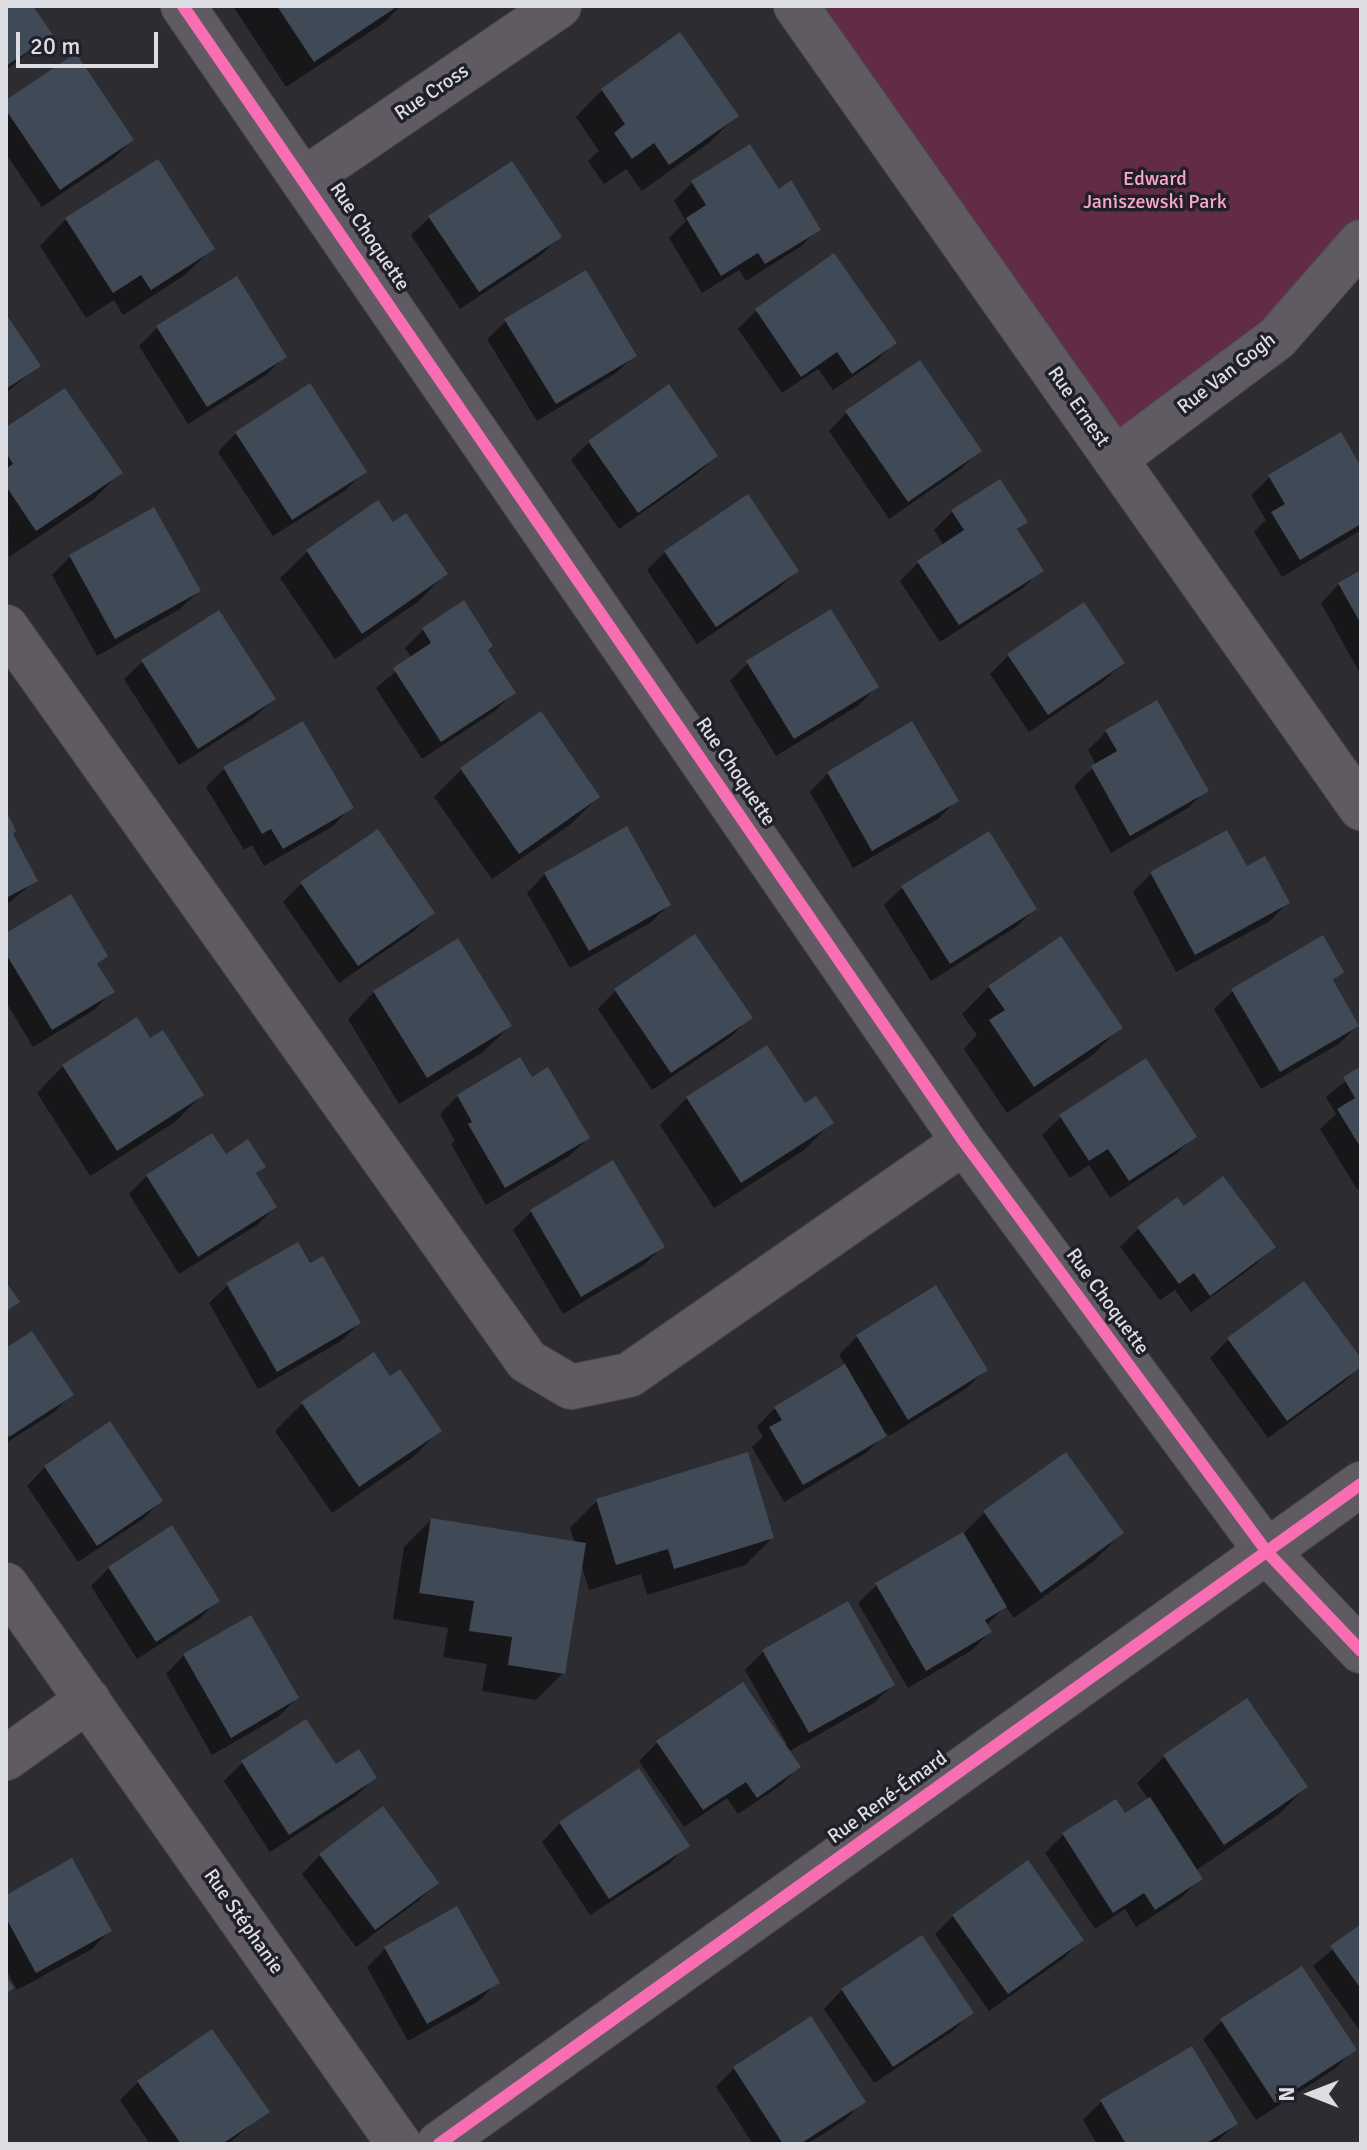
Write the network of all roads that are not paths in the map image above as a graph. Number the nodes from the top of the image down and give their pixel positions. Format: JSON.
{"nodes":[{"id":1,"x":183,"y":6,"type":"edge"},
{"id":2,"x":559,"y":6,"type":"edge"},
{"id":3,"x":796,"y":6,"type":"edge"},
{"id":4,"x":305,"y":179,"type":"junction"},
{"id":5,"x":1361,"y":242,"type":"edge"},
{"id":6,"x":1115,"y":459,"type":"junction"},
{"id":7,"x":6,"y":627,"type":"edge"},
{"id":8,"x":1361,"y":808,"type":"edge"},
{"id":9,"x":964,"y":1142,"type":"junction"},
{"id":10,"x":1361,"y":1484,"type":"edge"},
{"id":11,"x":1267,"y":1552,"type":"junction"},
{"id":12,"x":6,"y":1585,"type":"edge"},
{"id":13,"x":1361,"y":1651,"type":"edge"},
{"id":14,"x":88,"y":1700,"type":"junction"},
{"id":15,"x":6,"y":1758,"type":"edge"},
{"id":16,"x":399,"y":2144,"type":"edge"},
{"id":17,"x":439,"y":2144,"type":"edge"}],
"edges":[{"from":1,"to":4,"type":"street","name":"Rue Choquette"},
{"from":2,"to":4,"type":"street","name":"Rue Cross"},
{"from":3,"to":6,"type":"street","name":"Rue Ernest"},
{"from":4,"to":9,"type":"street","name":"Rue Choquette"},
{"from":5,"to":6,"type":"street","name":"Rue Van Gogh"},
{"from":6,"to":8,"type":"street","name":"Rue Ernest"},
{"from":7,"to":9,"type":"street"},
{"from":9,"to":11,"type":"street","name":"Rue Choquette"},
{"from":10,"to":11,"type":"street","name":"Rue René-Émard"},
{"from":11,"to":13,"type":"street","name":"Rue Choquette"},
{"from":11,"to":17,"type":"street","name":"Rue René-Émard"},
{"from":12,"to":14,"type":"street","name":"Rue Stéphanie"},
{"from":14,"to":15,"type":"street"},
{"from":14,"to":16,"type":"street","name":"Rue Stéphanie"}]}
